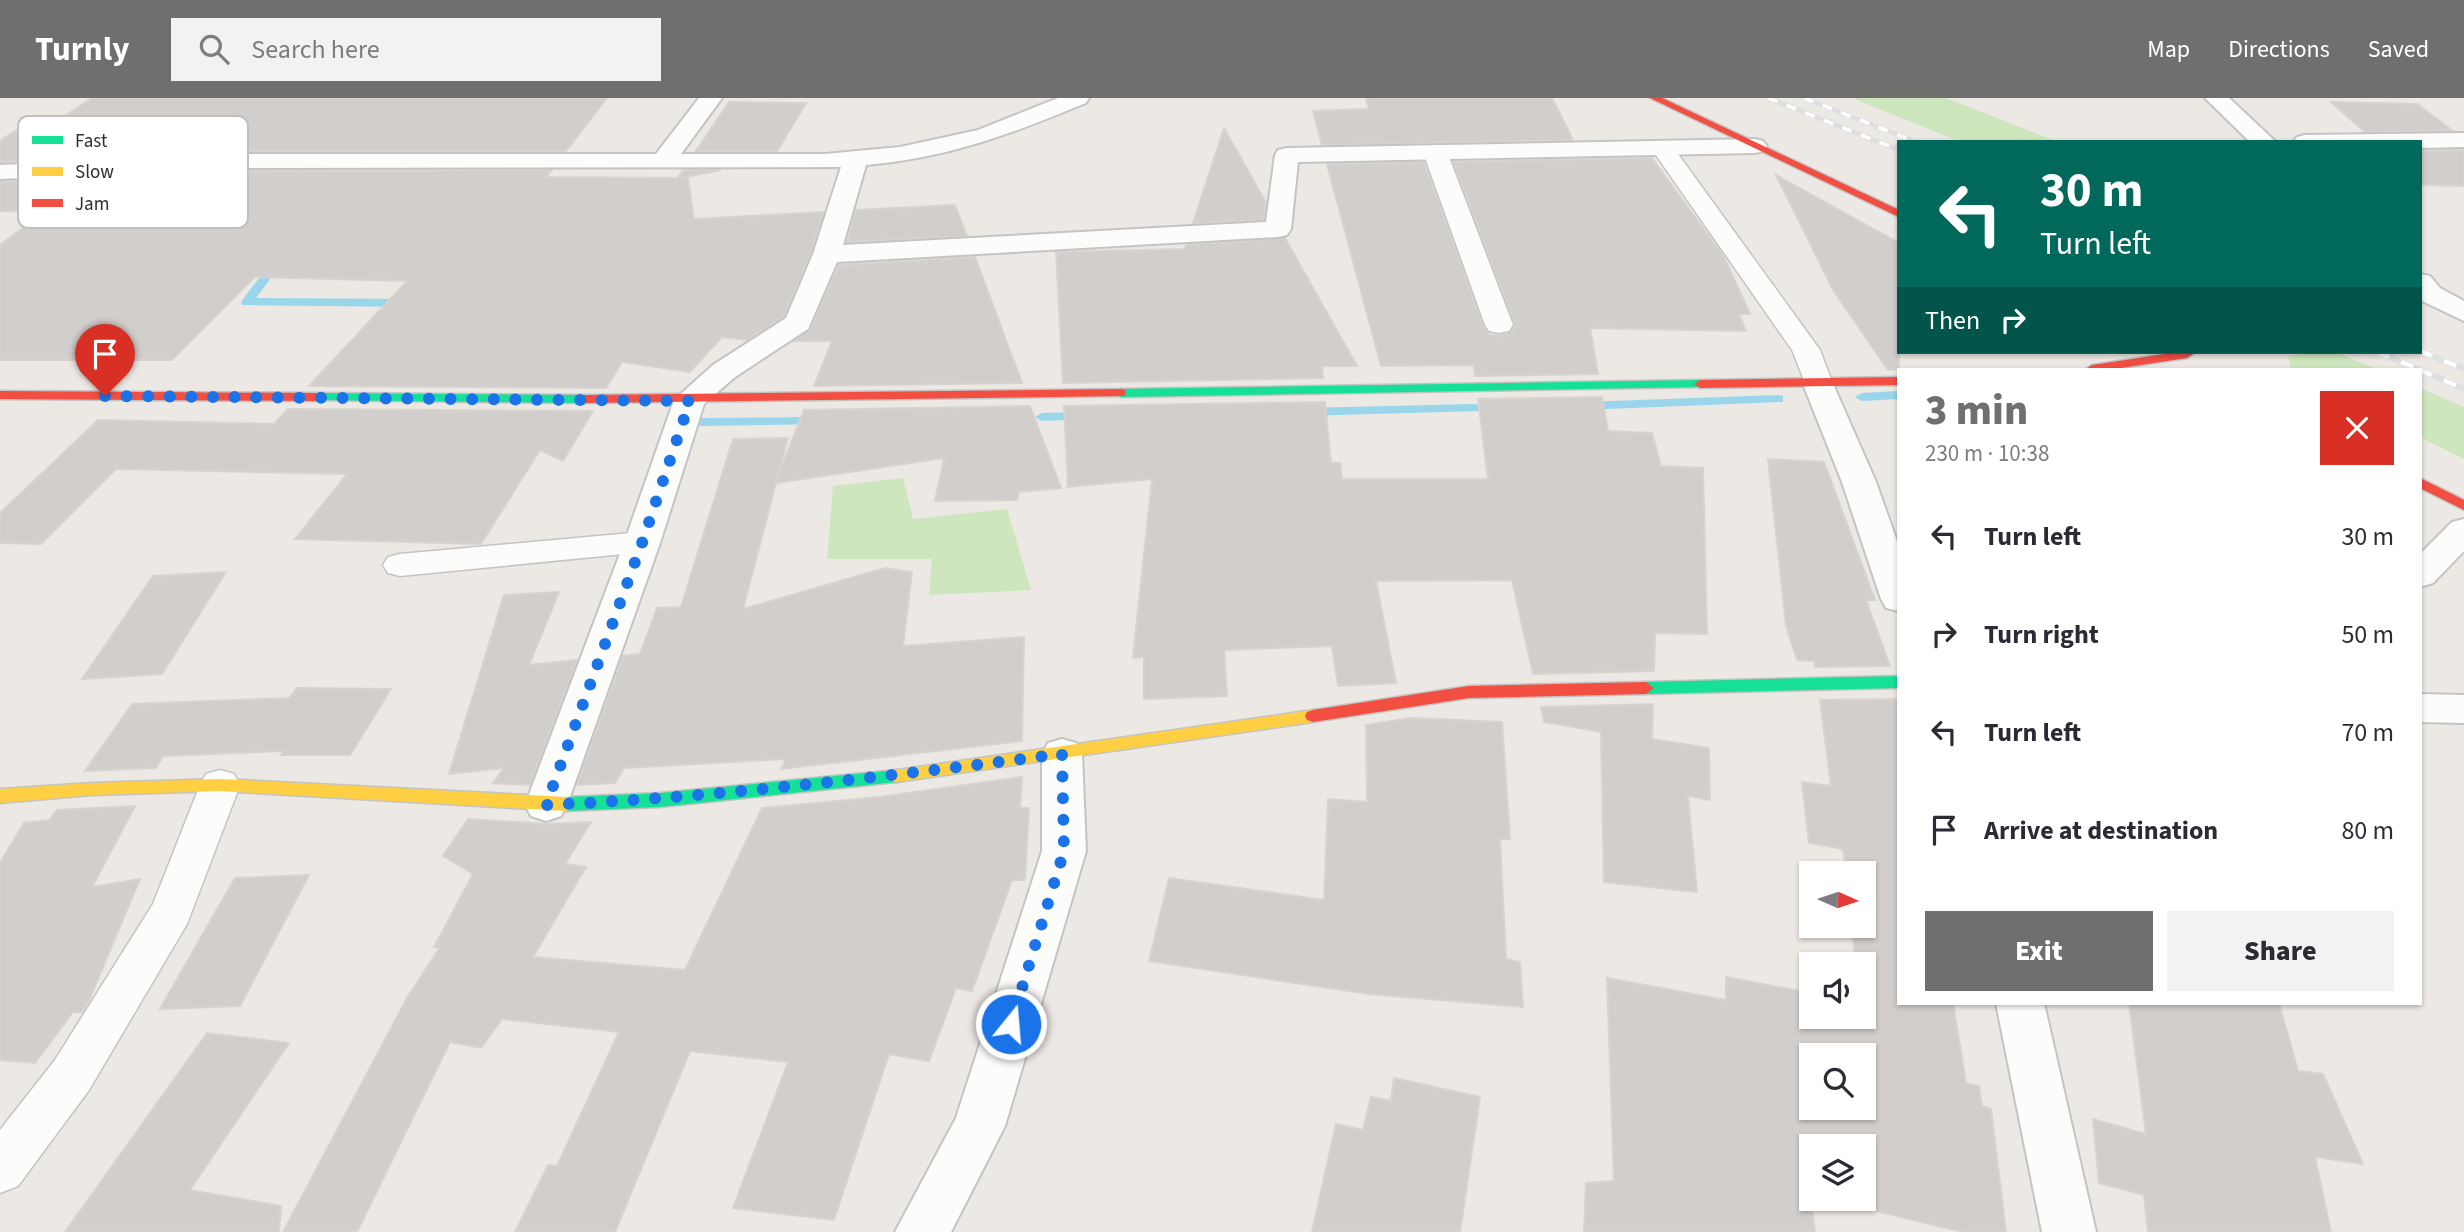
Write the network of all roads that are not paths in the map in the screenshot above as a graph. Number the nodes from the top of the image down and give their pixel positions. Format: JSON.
{"nodes":[{"id":1,"x":710,"y":98,"type":"edge"},
{"id":2,"x":1078,"y":98,"type":"edge"},
{"id":3,"x":1655,"y":98,"type":"edge"},
{"id":4,"x":2216,"y":98,"type":"edge"},
{"id":5,"x":2262,"y":140,"type":"edge"},
{"id":6,"x":2464,"y":140,"type":"edge"},
{"id":7,"x":2422,"y":141,"type":"edge"},
{"id":8,"x":1755,"y":146,"type":"junction"},
{"id":9,"x":1662,"y":148,"type":"junction"},
{"id":10,"x":1435,"y":152,"type":"junction"},
{"id":11,"x":856,"y":159,"type":"junction"},
{"id":12,"x":248,"y":161,"type":"edge"},
{"id":13,"x":663,"y":162,"type":"junction"},
{"id":14,"x":18,"y":171,"type":"edge"},
{"id":15,"x":0,"y":172,"type":"edge"},
{"id":16,"x":1897,"y":213,"type":"edge"},
{"id":17,"x":827,"y":254,"type":"junction"},
{"id":18,"x":2424,"y":291,"type":"edge"},
{"id":19,"x":2464,"y":312,"type":"edge"},
{"id":20,"x":1499,"y":324,"type":"dead end"},
{"id":21,"x":2195,"y":355,"type":"edge"},
{"id":22,"x":2099,"y":368,"type":"edge"},
{"id":23,"x":1897,"y":381,"type":"edge"},
{"id":24,"x":1818,"y":384,"type":"junction"},
{"id":25,"x":0,"y":395,"type":"edge"},
{"id":26,"x":690,"y":401,"type":"junction"},
{"id":27,"x":2422,"y":483,"type":"edge"},
{"id":28,"x":2464,"y":506,"type":"edge"},
{"id":29,"x":2464,"y":530,"type":"edge"},
{"id":30,"x":642,"y":543,"type":"junction"},
{"id":31,"x":400,"y":565,"type":"dead end"},
{"id":32,"x":2422,"y":573,"type":"edge"},
{"id":33,"x":1897,"y":593,"type":"edge"},
{"id":34,"x":1897,"y":682,"type":"edge"},
{"id":35,"x":2422,"y":708,"type":"edge"},
{"id":36,"x":2464,"y":709,"type":"edge"},
{"id":37,"x":1062,"y":754,"type":"junction"},
{"id":38,"x":220,"y":785,"type":"junction"},
{"id":39,"x":0,"y":796,"type":"edge"},
{"id":40,"x":546,"y":805,"type":"junction"},
{"id":41,"x":2020,"y":1005,"type":"edge"},
{"id":42,"x":0,"y":1169,"type":"edge"},
{"id":43,"x":922,"y":1232,"type":"edge"},
{"id":44,"x":2069,"y":1232,"type":"edge"}],
"edges":[{"from":1,"to":13,"type":"street"},
{"from":2,"to":11,"type":"street"},
{"from":3,"to":8,"type":"street"},
{"from":4,"to":5,"type":"street"},
{"from":6,"to":7,"type":"street"},
{"from":8,"to":9,"type":"street"},
{"from":8,"to":16,"type":"street"},
{"from":9,"to":10,"type":"street"},
{"from":9,"to":24,"type":"lane"},
{"from":10,"to":17,"type":"street"},
{"from":10,"to":20,"type":"lane"},
{"from":11,"to":13,"type":"street"},
{"from":11,"to":17,"type":"street"},
{"from":12,"to":13,"type":"street"},
{"from":14,"to":15,"type":"street"},
{"from":17,"to":26,"type":"street"},
{"from":18,"to":19,"type":"street"},
{"from":21,"to":22,"type":"street"},
{"from":23,"to":24,"type":"street"},
{"from":24,"to":26,"type":"street"},
{"from":24,"to":33,"type":"street"},
{"from":25,"to":26,"type":"street"},
{"from":26,"to":30,"type":"street"},
{"from":27,"to":28,"type":"street"},
{"from":29,"to":32,"type":"street"},
{"from":30,"to":31,"type":"lane"},
{"from":30,"to":40,"type":"street"},
{"from":34,"to":37,"type":"street"},
{"from":35,"to":36,"type":"street"},
{"from":37,"to":40,"type":"street"},
{"from":37,"to":43,"type":"street"},
{"from":38,"to":39,"type":"street"},
{"from":38,"to":40,"type":"street"},
{"from":38,"to":42,"type":"lane"},
{"from":41,"to":44,"type":"street"}]}
